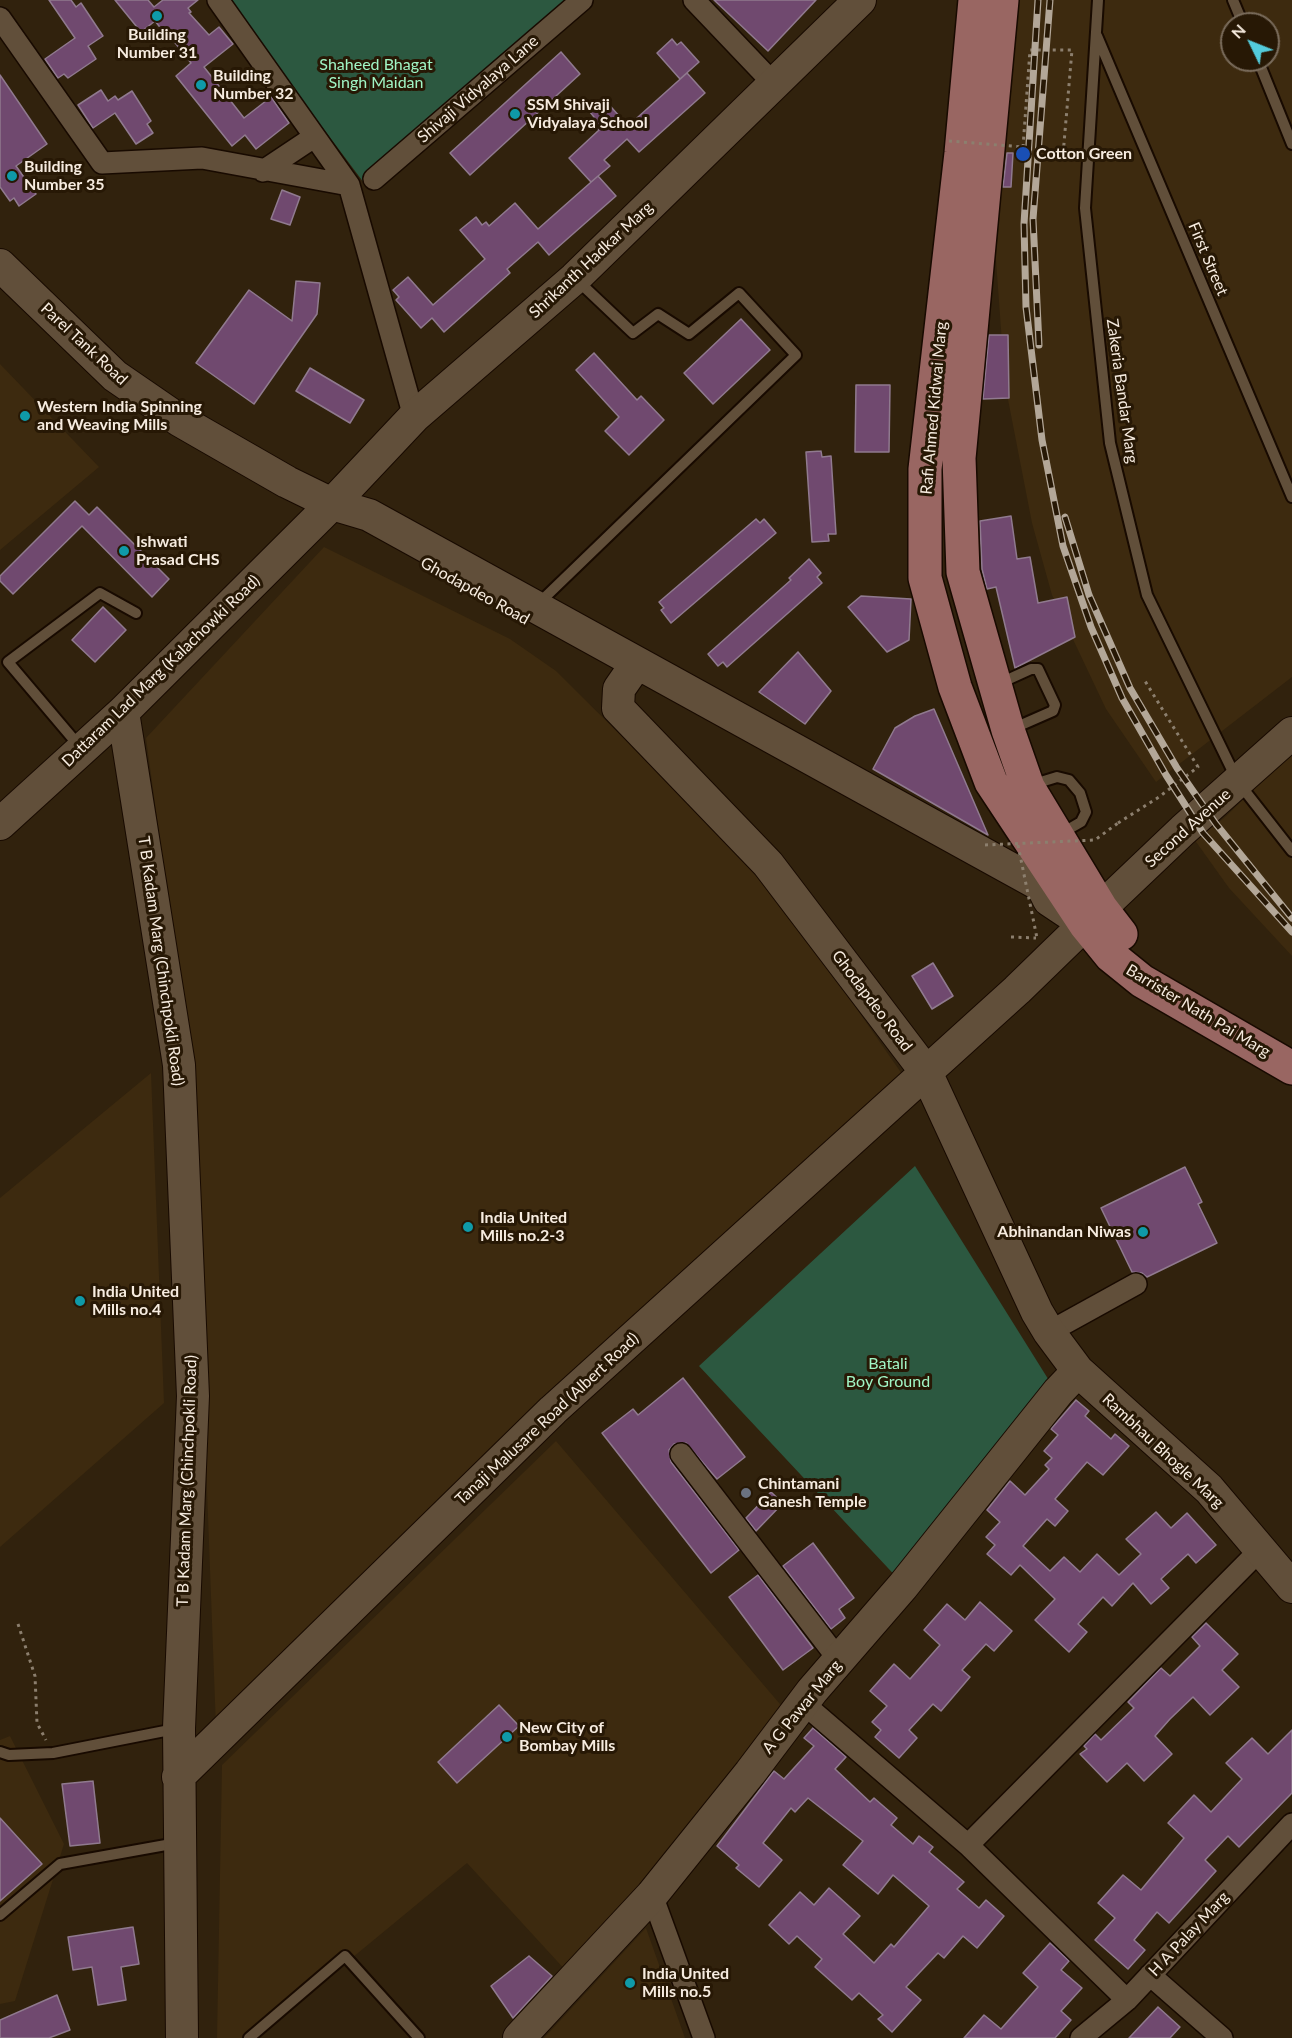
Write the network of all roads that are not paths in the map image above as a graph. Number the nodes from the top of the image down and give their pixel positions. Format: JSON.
{"nodes":[{"id":1,"x":218,"y":0,"type":"edge"},
{"id":2,"x":582,"y":0,"type":"edge"},
{"id":3,"x":694,"y":0,"type":"edge"},
{"id":4,"x":860,"y":0,"type":"edge"},
{"id":5,"x":975,"y":0,"type":"edge"},
{"id":6,"x":1002,"y":0,"type":"edge"},
{"id":7,"x":1098,"y":0,"type":"edge"},
{"id":8,"x":0,"y":18,"type":"edge"},
{"id":9,"x":1096,"y":33,"type":"junction"},
{"id":10,"x":1263,"y":72,"type":"edge"},
{"id":11,"x":774,"y":84,"type":"junction"},
{"id":12,"x":314,"y":137,"type":"junction"},
{"id":13,"x":1292,"y":144,"type":"edge"},
{"id":14,"x":263,"y":171,"type":"junction"},
{"id":15,"x":374,"y":179,"type":"dead end"},
{"id":16,"x":349,"y":185,"type":"junction"},
{"id":17,"x":0,"y":265,"type":"edge"},
{"id":18,"x":575,"y":278,"type":"junction"},
{"id":19,"x":0,"y":285,"type":"edge"},
{"id":20,"x":414,"y":417,"type":"junction"},
{"id":21,"x":1292,"y":497,"type":"edge"},
{"id":22,"x":325,"y":510,"type":"junction"},
{"id":23,"x":536,"y":606,"type":"junction"},
{"id":24,"x":136,"y":613,"type":"dead end"},
{"id":25,"x":633,"y":668,"type":"junction"},
{"id":26,"x":995,"y":685,"type":"junction"},
{"id":27,"x":123,"y":712,"type":"junction"},
{"id":28,"x":1008,"y":730,"type":"junction"},
{"id":29,"x":1292,"y":733,"type":"edge"},
{"id":30,"x":82,"y":749,"type":"junction"},
{"id":31,"x":1238,"y":782,"type":"junction"},
{"id":32,"x":0,"y":824,"type":"edge"},
{"id":33,"x":1292,"y":851,"type":"edge"},
{"id":34,"x":1093,"y":916,"type":"junction"},
{"id":35,"x":1292,"y":1043,"type":"edge"},
{"id":36,"x":1292,"y":1068,"type":"edge"},
{"id":37,"x":926,"y":1072,"type":"junction"},
{"id":38,"x":1136,"y":1284,"type":"dead end"},
{"id":39,"x":1049,"y":1332,"type":"junction"},
{"id":40,"x":1078,"y":1371,"type":"junction"},
{"id":41,"x":681,"y":1454,"type":"dead end"},
{"id":42,"x":1260,"y":1551,"type":"junction"},
{"id":43,"x":1292,"y":1587,"type":"edge"},
{"id":44,"x":839,"y":1660,"type":"junction"},
{"id":45,"x":802,"y":1703,"type":"junction"},
{"id":46,"x":179,"y":1728,"type":"junction"},
{"id":47,"x":0,"y":1752,"type":"edge"},
{"id":48,"x":178,"y":1777,"type":"junction"},
{"id":49,"x":1292,"y":1824,"type":"edge"},
{"id":50,"x":180,"y":1842,"type":"junction"},
{"id":51,"x":968,"y":1845,"type":"junction"},
{"id":52,"x":652,"y":1895,"type":"junction"},
{"id":53,"x":0,"y":1915,"type":"edge"},
{"id":54,"x":1150,"y":1976,"type":"junction"},
{"id":55,"x":1127,"y":2000,"type":"junction"},
{"id":56,"x":182,"y":2038,"type":"edge"},
{"id":57,"x":249,"y":2038,"type":"edge"},
{"id":58,"x":419,"y":2038,"type":"edge"},
{"id":59,"x":519,"y":2038,"type":"edge"},
{"id":60,"x":704,"y":2038,"type":"edge"},
{"id":61,"x":1081,"y":2038,"type":"edge"},
{"id":62,"x":1222,"y":2038,"type":"edge"}],
"edges":[{"from":1,"to":12,"type":"street"},
{"from":2,"to":15,"type":"street","name":"Shivaji Vidyalaya Lane"},
{"from":3,"to":11,"type":"street"},
{"from":4,"to":11,"type":"street","name":"Shrikanth Hadkar Marg"},
{"from":5,"to":34,"type":"main road","name":"Rafi Ahmed Kidwai Marg"},
{"from":6,"to":26,"type":"main road","name":"Rafi Ahmed Kidwai Marg"},
{"from":7,"to":9,"type":"lane","name":"Zakeria Bandar Marg"},
{"from":8,"to":14,"type":"street"},
{"from":9,"to":21,"type":"lane","name":"First Street"},
{"from":9,"to":31,"type":"lane","name":"Zakeria Bandar Marg"},
{"from":10,"to":13,"type":"lane"},
{"from":11,"to":18,"type":"street","name":"Shrikanth Hadkar Marg"},
{"from":12,"to":14,"type":"street"},
{"from":12,"to":16,"type":"street"},
{"from":14,"to":16,"type":"street"},
{"from":16,"to":20,"type":"street"},
{"from":17,"to":22,"type":"street","name":"Parel Tank Road"},
{"from":18,"to":20,"type":"street","name":"Shrikanth Hadkar Marg"},
{"from":18,"to":23,"type":"lane"},
{"from":19,"to":22,"type":"street"},
{"from":20,"to":22,"type":"street","name":"Shrikanth Hadkar Marg"},
{"from":22,"to":23,"type":"street","name":"Ghodapdeo Road"},
{"from":22,"to":25,"type":"street","name":"Ghodapdeo Road"},
{"from":22,"to":27,"type":"street","name":"Dattaram Lad Marg (Kalachowki Road)"},
{"from":23,"to":25,"type":"street","name":"Ghodapdeo Road"},
{"from":24,"to":30,"type":"lane"},
{"from":25,"to":34,"type":"street","name":"Ghodapdeo Road"},
{"from":25,"to":37,"type":"street","name":"Ghodapdeo Road"},
{"from":26,"to":28,"type":"main road","name":"Rafi Ahmed Kidwai Marg"},
{"from":26,"to":28,"type":"lane"},
{"from":27,"to":30,"type":"street","name":"Dattaram Lad Marg (Kalachowki Road)"},
{"from":27,"to":46,"type":"street","name":"T B Kadam Marg (Chinchpokli Road)"},
{"from":28,"to":34,"type":"main road","name":"Rafi Ahmed Kidwai Marg"},
{"from":29,"to":31,"type":"street","name":"Second Avenue"},
{"from":30,"to":32,"type":"street","name":"Dattaram Lad Marg (Kalachowki Road)"},
{"from":31,"to":33,"type":"lane","name":"Zakeria Bandar Marg"},
{"from":31,"to":34,"type":"street","name":"Second Avenue"},
{"from":34,"to":35,"type":"main road","name":"Barrister Nath Pai Marg"},
{"from":34,"to":36,"type":"main road","name":"Barrister Nath Pai Marg"},
{"from":34,"to":37,"type":"street","name":"Second Avenue"},
{"from":37,"to":39,"type":"street","name":"Ghodapdeo Road"},
{"from":37,"to":48,"type":"street","name":"Tanaji Malusare Road (Albert Road)"},
{"from":38,"to":39,"type":"street"},
{"from":39,"to":40,"type":"street","name":"Ghodapdeo Road"},
{"from":40,"to":42,"type":"street","name":"Rambhau Bhogle Marg"},
{"from":40,"to":44,"type":"street","name":"A G Pawar Marg"},
{"from":41,"to":44,"type":"street"},
{"from":42,"to":43,"type":"street","name":"Rambhau Bhogle Marg"},
{"from":42,"to":51,"type":"street"},
{"from":44,"to":45,"type":"street","name":"A G Pawar Marg"},
{"from":45,"to":51,"type":"street"},
{"from":45,"to":52,"type":"street","name":"A G Pawar Marg"},
{"from":46,"to":47,"type":"lane"},
{"from":46,"to":48,"type":"street","name":"T B Kadam Marg (Chinchpokli Road)"},
{"from":48,"to":50,"type":"street","name":"T B Kadam Marg (Chinchpokli Road)"},
{"from":49,"to":54,"type":"street","name":"H A Palay Marg"},
{"from":50,"to":53,"type":"lane"},
{"from":50,"to":56,"type":"street","name":"T B Kadam Marg (Chinchpokli Road)"},
{"from":51,"to":55,"type":"street"},
{"from":52,"to":59,"type":"street","name":"A G Pawar Marg"},
{"from":52,"to":60,"type":"street"},
{"from":54,"to":55,"type":"street","name":"H A Palay Marg"},
{"from":54,"to":62,"type":"street"},
{"from":55,"to":61,"type":"street","name":"H A Palay Marg"},
{"from":57,"to":58,"type":"lane"}]}
